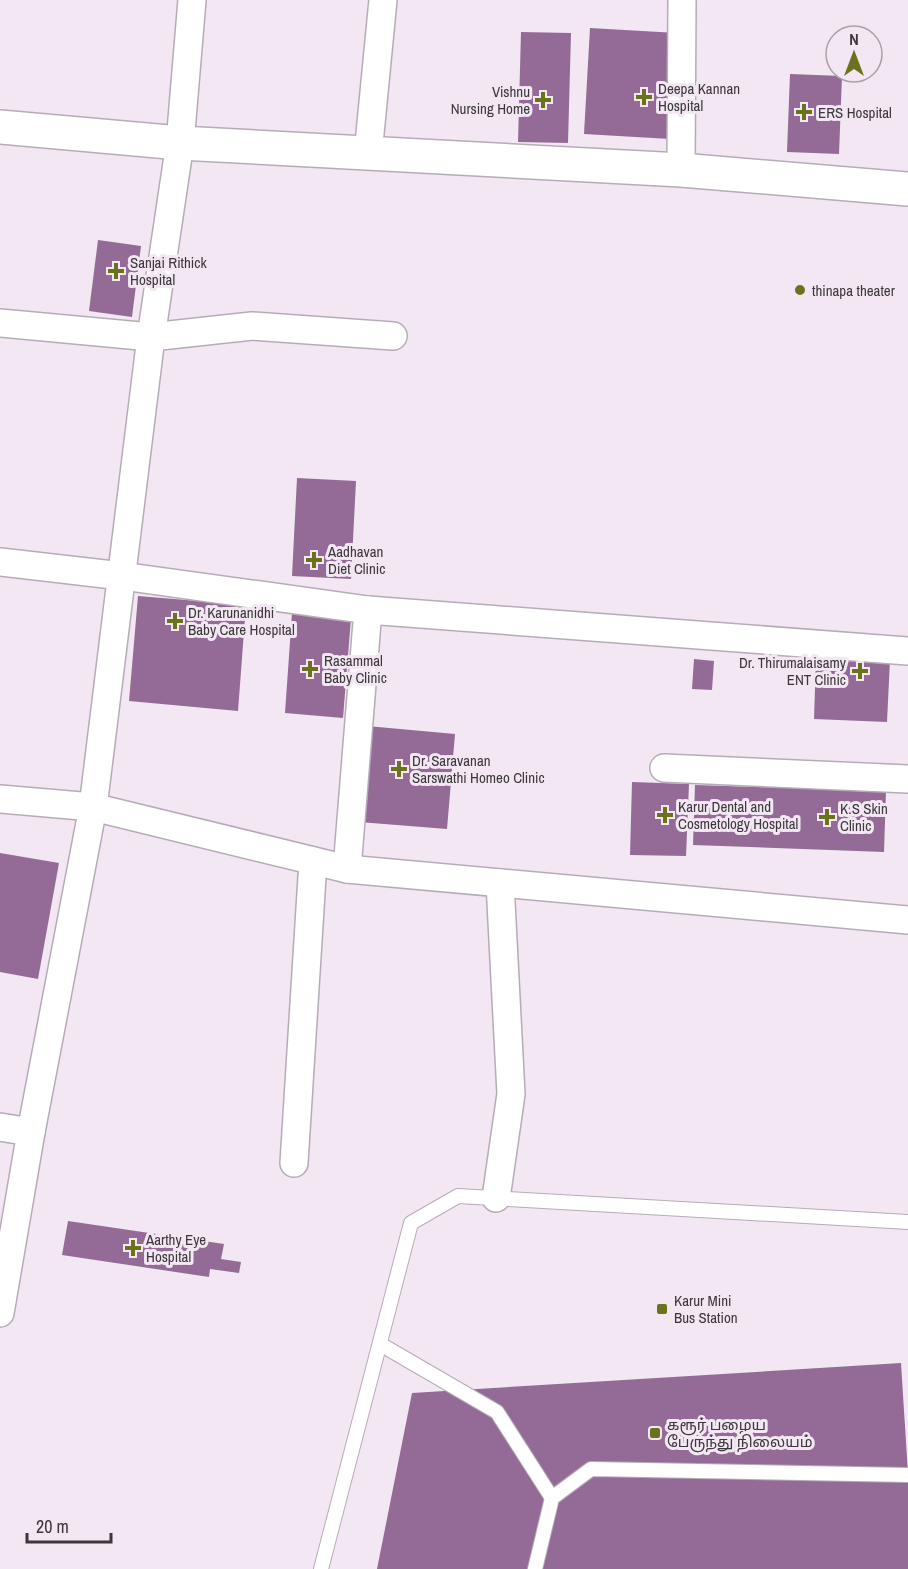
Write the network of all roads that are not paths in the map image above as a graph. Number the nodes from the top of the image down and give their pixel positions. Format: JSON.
{"nodes":[{"id":1,"x":192,"y":0,"type":"edge"},
{"id":2,"x":383,"y":0,"type":"edge"},
{"id":3,"x":682,"y":0,"type":"edge"},
{"id":4,"x":0,"y":127,"type":"edge"},
{"id":5,"x":180,"y":143,"type":"junction"},
{"id":6,"x":368,"y":154,"type":"junction"},
{"id":7,"x":681,"y":170,"type":"junction"},
{"id":8,"x":908,"y":189,"type":"edge"},
{"id":9,"x":0,"y":323,"type":"edge"},
{"id":10,"x":393,"y":336,"type":"dead end"},
{"id":11,"x":151,"y":337,"type":"junction"},
{"id":12,"x":0,"y":562,"type":"edge"},
{"id":13,"x":122,"y":576,"type":"junction"},
{"id":14,"x":368,"y":610,"type":"junction"},
{"id":15,"x":908,"y":651,"type":"edge"},
{"id":16,"x":664,"y":768,"type":"dead end"},
{"id":17,"x":908,"y":779,"type":"edge"},
{"id":18,"x":0,"y":799,"type":"edge"},
{"id":19,"x":93,"y":807,"type":"junction"},
{"id":20,"x":313,"y":861,"type":"junction"},
{"id":21,"x":347,"y":869,"type":"junction"},
{"id":22,"x":500,"y":883,"type":"junction"},
{"id":23,"x":908,"y":920,"type":"edge"},
{"id":24,"x":0,"y":1127,"type":"edge"},
{"id":25,"x":31,"y":1132,"type":"junction"},
{"id":26,"x":294,"y":1162,"type":"dead end"},
{"id":27,"x":496,"y":1198,"type":"junction"},
{"id":28,"x":908,"y":1222,"type":"edge"},
{"id":29,"x":0,"y":1313,"type":"edge"},
{"id":30,"x":380,"y":1344,"type":"junction"},
{"id":31,"x":908,"y":1475,"type":"edge"},
{"id":32,"x":552,"y":1498,"type":"junction"},
{"id":33,"x":321,"y":1569,"type":"edge"},
{"id":34,"x":535,"y":1569,"type":"edge"}],
"edges":[{"from":1,"to":5,"type":"street"},
{"from":2,"to":6,"type":"street"},
{"from":3,"to":7,"type":"street"},
{"from":4,"to":5,"type":"street"},
{"from":5,"to":6,"type":"street"},
{"from":5,"to":11,"type":"street"},
{"from":6,"to":7,"type":"street"},
{"from":7,"to":8,"type":"street"},
{"from":9,"to":11,"type":"street"},
{"from":10,"to":11,"type":"street"},
{"from":11,"to":13,"type":"street"},
{"from":12,"to":13,"type":"street"},
{"from":13,"to":14,"type":"street"},
{"from":13,"to":19,"type":"street"},
{"from":14,"to":15,"type":"street"},
{"from":14,"to":21,"type":"street"},
{"from":16,"to":17,"type":"street"},
{"from":18,"to":19,"type":"street"},
{"from":19,"to":20,"type":"street"},
{"from":19,"to":25,"type":"street"},
{"from":20,"to":21,"type":"street"},
{"from":20,"to":26,"type":"street"},
{"from":21,"to":22,"type":"street"},
{"from":22,"to":23,"type":"street"},
{"from":22,"to":27,"type":"street"},
{"from":24,"to":25,"type":"street"},
{"from":25,"to":29,"type":"street"},
{"from":27,"to":28,"type":"lane"},
{"from":27,"to":30,"type":"lane"},
{"from":30,"to":32,"type":"lane"},
{"from":30,"to":33,"type":"lane"},
{"from":31,"to":32,"type":"lane"},
{"from":32,"to":34,"type":"lane"}]}
